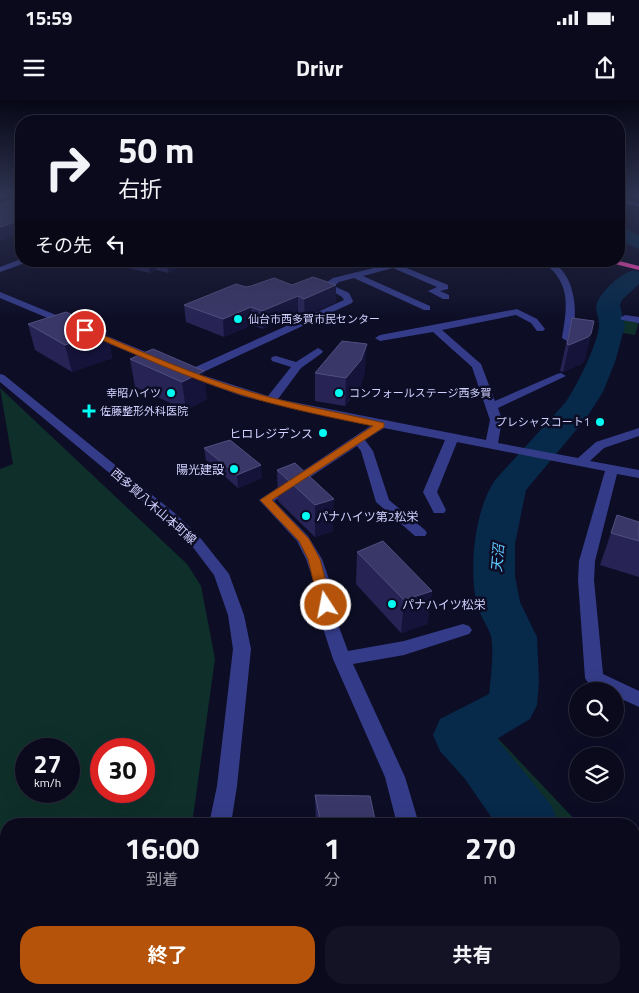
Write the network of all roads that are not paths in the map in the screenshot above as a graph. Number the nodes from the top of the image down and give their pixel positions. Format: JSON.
{"nodes":[{"id":1,"x":625,"y":257,"type":"edge"},
{"id":2,"x":639,"y":260,"type":"edge"},
{"id":3,"x":15,"y":264,"type":"edge"},
{"id":4,"x":625,"y":265,"type":"edge"},
{"id":5,"x":392,"y":267,"type":"edge"},
{"id":6,"x":398,"y":267,"type":"edge"},
{"id":7,"x":555,"y":267,"type":"edge"},
{"id":8,"x":639,"y":268,"type":"edge"},
{"id":9,"x":0,"y":270,"type":"edge"},
{"id":10,"x":354,"y":276,"type":"junction"},
{"id":11,"x":0,"y":295,"type":"edge"},
{"id":12,"x":446,"y":297,"type":"dead end"},
{"id":13,"x":427,"y":308,"type":"dead end"},
{"id":14,"x":624,"y":318,"type":"dead end"},
{"id":15,"x":639,"y":320,"type":"edge"},
{"id":16,"x":435,"y":329,"type":"junction"},
{"id":17,"x":540,"y":329,"type":"dead end"},
{"id":18,"x":380,"y":338,"type":"dead end"},
{"id":19,"x":567,"y":338,"type":"edge"},
{"id":20,"x":318,"y":351,"type":"dead end"},
{"id":21,"x":276,"y":359,"type":"dead end"},
{"id":22,"x":298,"y":366,"type":"junction"},
{"id":23,"x":190,"y":374,"type":"junction"},
{"id":24,"x":561,"y":376,"type":"dead end"},
{"id":25,"x":0,"y":377,"type":"edge"},
{"id":26,"x":271,"y":400,"type":"junction"},
{"id":27,"x":492,"y":407,"type":"junction"},
{"id":28,"x":380,"y":425,"type":"junction"},
{"id":29,"x":639,"y":432,"type":"edge"},
{"id":30,"x":452,"y":438,"type":"junction"},
{"id":31,"x":360,"y":440,"type":"junction"},
{"id":32,"x":491,"y":446,"type":"junction"},
{"id":33,"x":580,"y":463,"type":"junction"},
{"id":34,"x":612,"y":469,"type":"junction"},
{"id":35,"x":639,"y":474,"type":"edge"},
{"id":36,"x":439,"y":510,"type":"dead end"},
{"id":37,"x":420,"y":533,"type":"dead end"},
{"id":38,"x":463,"y":630,"type":"dead end"},
{"id":39,"x":342,"y":659,"type":"junction"},
{"id":40,"x":639,"y":699,"type":"edge"},
{"id":41,"x":221,"y":818,"type":"edge"},
{"id":42,"x":406,"y":818,"type":"edge"}],
"edges":[{"from":1,"to":2,"type":"highway"},
{"from":3,"to":9,"type":"street"},
{"from":4,"to":8,"type":"highway"},
{"from":5,"to":10,"type":"street"},
{"from":6,"to":12,"type":"street"},
{"from":7,"to":19,"type":"street"},
{"from":10,"to":13,"type":"street"},
{"from":10,"to":23,"type":"street"},
{"from":11,"to":23,"type":"street"},
{"from":14,"to":15,"type":"street"},
{"from":16,"to":17,"type":"street"},
{"from":16,"to":18,"type":"street"},
{"from":16,"to":27,"type":"street"},
{"from":20,"to":22,"type":"street"},
{"from":21,"to":22,"type":"street"},
{"from":22,"to":26,"type":"street"},
{"from":23,"to":26,"type":"street"},
{"from":24,"to":27,"type":"street"},
{"from":25,"to":41,"type":"street","name":"西多賀八木山本町線"},
{"from":26,"to":28,"type":"street"},
{"from":27,"to":32,"type":"street"},
{"from":28,"to":30,"type":"street"},
{"from":28,"to":31,"type":"street"},
{"from":29,"to":33,"type":"street"},
{"from":30,"to":32,"type":"street"},
{"from":30,"to":36,"type":"street"},
{"from":31,"to":37,"type":"street"},
{"from":31,"to":39,"type":"street"},
{"from":32,"to":33,"type":"street"},
{"from":33,"to":34,"type":"street"},
{"from":34,"to":35,"type":"street"},
{"from":34,"to":40,"type":"street"},
{"from":38,"to":39,"type":"street"},
{"from":39,"to":42,"type":"street"}]}
